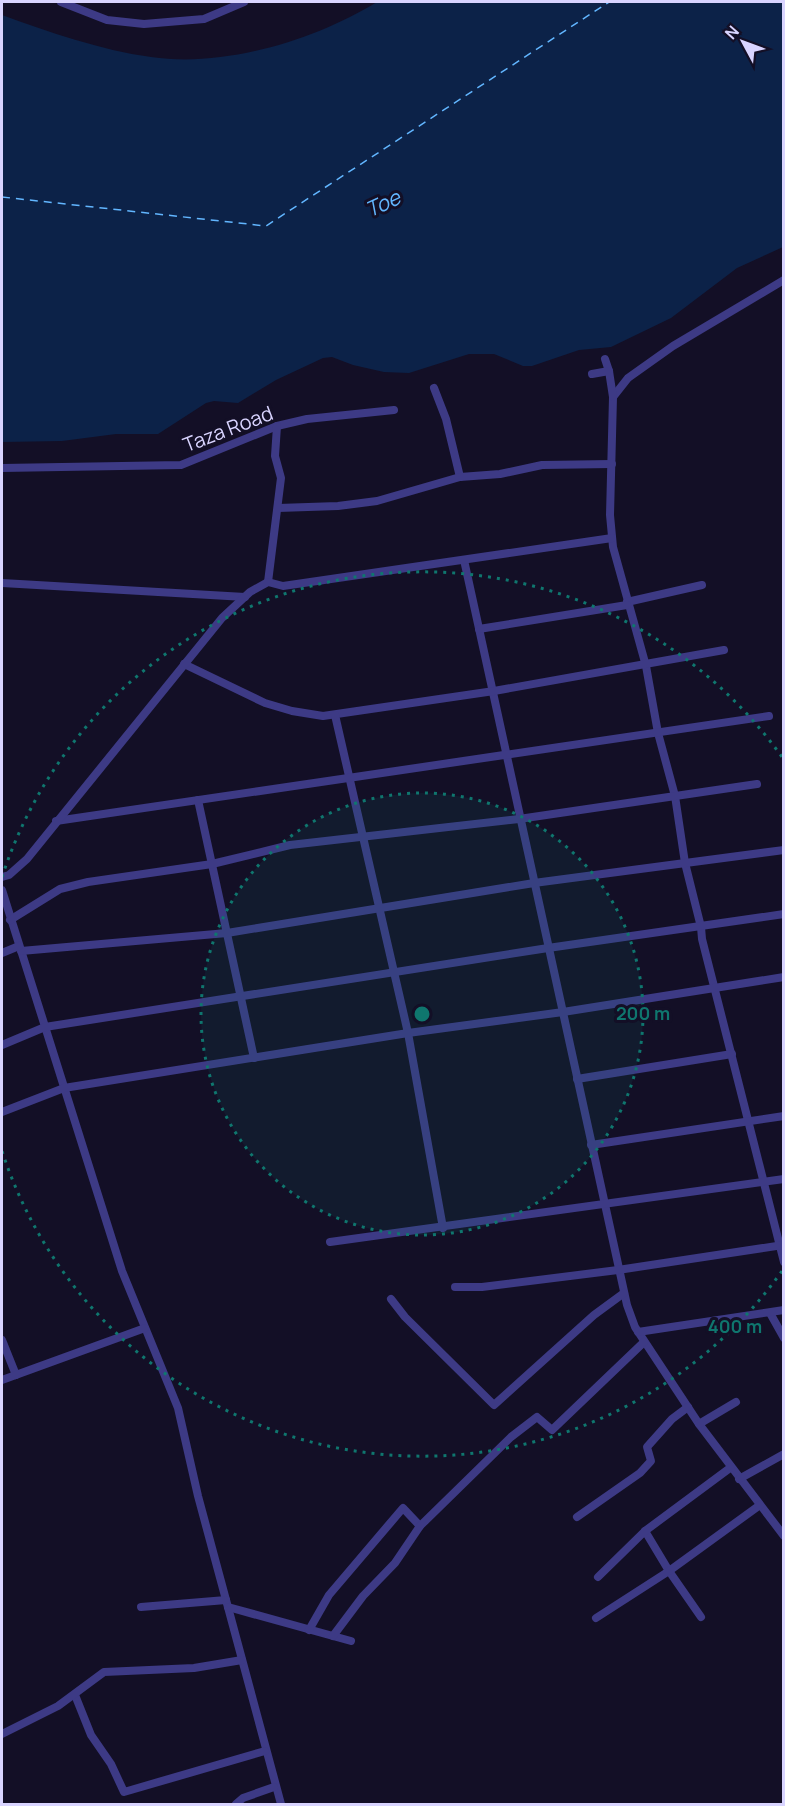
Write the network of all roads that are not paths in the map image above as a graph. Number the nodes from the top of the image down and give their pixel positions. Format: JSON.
{"nodes":[{"id":1,"x":61,"y":2,"type":"edge"},
{"id":2,"x":244,"y":2,"type":"edge"},
{"id":3,"x":783,"y":280,"type":"edge"},
{"id":4,"x":605,"y":359,"type":"dead end"},
{"id":5,"x":609,"y":371,"type":"junction"},
{"id":6,"x":592,"y":374,"type":"dead end"},
{"id":7,"x":434,"y":388,"type":"dead end"},
{"id":8,"x":613,"y":397,"type":"junction"},
{"id":9,"x":394,"y":410,"type":"dead end"},
{"id":10,"x":277,"y":426,"type":"junction"},
{"id":11,"x":612,"y":464,"type":"junction"},
{"id":12,"x":2,"y":468,"type":"edge"},
{"id":13,"x":460,"y":477,"type":"junction"},
{"id":14,"x":278,"y":508,"type":"junction"},
{"id":15,"x":612,"y":538,"type":"junction"},
{"id":16,"x":464,"y":560,"type":"junction"},
{"id":17,"x":268,"y":582,"type":"junction"},
{"id":18,"x":2,"y":583,"type":"edge"},
{"id":19,"x":702,"y":585,"type":"dead end"},
{"id":20,"x":245,"y":597,"type":"junction"},
{"id":21,"x":627,"y":604,"type":"junction"},
{"id":22,"x":479,"y":629,"type":"junction"},
{"id":23,"x":724,"y":650,"type":"dead end"},
{"id":24,"x":184,"y":664,"type":"junction"},
{"id":25,"x":646,"y":666,"type":"junction"},
{"id":26,"x":494,"y":691,"type":"junction"},
{"id":27,"x":335,"y":715,"type":"junction"},
{"id":28,"x":769,"y":716,"type":"dead end"},
{"id":29,"x":658,"y":733,"type":"junction"},
{"id":30,"x":505,"y":755,"type":"junction"},
{"id":31,"x":348,"y":778,"type":"junction"},
{"id":32,"x":757,"y":784,"type":"dead end"},
{"id":33,"x":675,"y":796,"type":"junction"},
{"id":34,"x":198,"y":800,"type":"junction"},
{"id":35,"x":519,"y":819,"type":"junction"},
{"id":36,"x":56,"y":821,"type":"junction"},
{"id":37,"x":363,"y":839,"type":"junction"},
{"id":38,"x":783,"y":850,"type":"edge"},
{"id":39,"x":685,"y":863,"type":"junction"},
{"id":40,"x":212,"y":864,"type":"junction"},
{"id":41,"x":2,"y":877,"type":"edge"},
{"id":42,"x":534,"y":883,"type":"junction"},
{"id":43,"x":2,"y":890,"type":"edge"},
{"id":44,"x":378,"y":909,"type":"junction"},
{"id":45,"x":783,"y":914,"type":"edge"},
{"id":46,"x":10,"y":920,"type":"junction"},
{"id":47,"x":701,"y":927,"type":"junction"},
{"id":48,"x":227,"y":933,"type":"junction"},
{"id":49,"x":548,"y":948,"type":"junction"},
{"id":50,"x":20,"y":949,"type":"junction"},
{"id":51,"x":2,"y":953,"type":"edge"},
{"id":52,"x":393,"y":972,"type":"junction"},
{"id":53,"x":783,"y":977,"type":"edge"},
{"id":54,"x":715,"y":988,"type":"junction"},
{"id":55,"x":241,"y":996,"type":"junction"},
{"id":56,"x":562,"y":1012,"type":"junction"},
{"id":57,"x":45,"y":1027,"type":"junction"},
{"id":58,"x":408,"y":1033,"type":"junction"},
{"id":59,"x":2,"y":1045,"type":"edge"},
{"id":60,"x":732,"y":1054,"type":"junction"},
{"id":61,"x":254,"y":1058,"type":"junction"},
{"id":62,"x":577,"y":1079,"type":"junction"},
{"id":63,"x":64,"y":1088,"type":"junction"},
{"id":64,"x":2,"y":1112,"type":"edge"},
{"id":65,"x":783,"y":1116,"type":"edge"},
{"id":66,"x":749,"y":1121,"type":"junction"},
{"id":67,"x":591,"y":1145,"type":"junction"},
{"id":68,"x":783,"y":1179,"type":"edge"},
{"id":69,"x":763,"y":1180,"type":"junction"},
{"id":70,"x":604,"y":1204,"type":"junction"},
{"id":71,"x":443,"y":1228,"type":"junction"},
{"id":72,"x":330,"y":1242,"type":"dead end"},
{"id":73,"x":781,"y":1245,"type":"edge"},
{"id":74,"x":783,"y":1262,"type":"edge"},
{"id":75,"x":618,"y":1270,"type":"junction"},
{"id":76,"x":455,"y":1287,"type":"dead end"},
{"id":77,"x":624,"y":1293,"type":"junction"},
{"id":78,"x":391,"y":1299,"type":"dead end"},
{"id":79,"x":783,"y":1310,"type":"edge"},
{"id":80,"x":770,"y":1313,"type":"junction"},
{"id":81,"x":145,"y":1328,"type":"junction"},
{"id":82,"x":638,"y":1332,"type":"junction"},
{"id":83,"x":783,"y":1338,"type":"edge"},
{"id":84,"x":2,"y":1340,"type":"edge"},
{"id":85,"x":644,"y":1342,"type":"junction"},
{"id":86,"x":16,"y":1375,"type":"junction"},
{"id":87,"x":2,"y":1380,"type":"edge"},
{"id":88,"x":736,"y":1402,"type":"dead end"},
{"id":89,"x":688,"y":1407,"type":"junction"},
{"id":90,"x":699,"y":1424,"type":"junction"},
{"id":91,"x":783,"y":1454,"type":"edge"},
{"id":92,"x":730,"y":1468,"type":"junction"},
{"id":93,"x":739,"y":1479,"type":"junction"},
{"id":94,"x":760,"y":1505,"type":"junction"},
{"id":95,"x":577,"y":1517,"type":"dead end"},
{"id":96,"x":420,"y":1526,"type":"junction"},
{"id":97,"x":645,"y":1531,"type":"junction"},
{"id":98,"x":783,"y":1536,"type":"edge"},
{"id":99,"x":669,"y":1571,"type":"junction"},
{"id":100,"x":598,"y":1578,"type":"dead end"},
{"id":101,"x":227,"y":1604,"type":"junction"},
{"id":102,"x":141,"y":1607,"type":"dead end"},
{"id":103,"x":701,"y":1617,"type":"dead end"},
{"id":104,"x":596,"y":1618,"type":"dead end"},
{"id":105,"x":309,"y":1630,"type":"junction"},
{"id":106,"x":333,"y":1636,"type":"junction"},
{"id":107,"x":351,"y":1641,"type":"dead end"},
{"id":108,"x":242,"y":1660,"type":"junction"},
{"id":109,"x":75,"y":1695,"type":"junction"},
{"id":110,"x":2,"y":1734,"type":"edge"},
{"id":111,"x":265,"y":1751,"type":"junction"},
{"id":112,"x":274,"y":1787,"type":"junction"},
{"id":113,"x":236,"y":1804,"type":"edge"},
{"id":114,"x":281,"y":1804,"type":"edge"}],
"edges":[{"from":1,"to":2,"type":"street"},
{"from":3,"to":8,"type":"street"},
{"from":4,"to":5,"type":"street"},
{"from":5,"to":6,"type":"street"},
{"from":5,"to":8,"type":"street"},
{"from":7,"to":13,"type":"street"},
{"from":8,"to":11,"type":"street"},
{"from":9,"to":10,"type":"street","name":"Taza Road"},
{"from":10,"to":12,"type":"street","name":"Taza Road"},
{"from":10,"to":14,"type":"street"},
{"from":11,"to":13,"type":"street"},
{"from":11,"to":15,"type":"street"},
{"from":13,"to":14,"type":"street"},
{"from":14,"to":17,"type":"street"},
{"from":15,"to":16,"type":"street"},
{"from":15,"to":21,"type":"street"},
{"from":16,"to":17,"type":"street"},
{"from":16,"to":22,"type":"street"},
{"from":17,"to":20,"type":"street"},
{"from":18,"to":20,"type":"street"},
{"from":19,"to":21,"type":"street"},
{"from":20,"to":24,"type":"street"},
{"from":21,"to":22,"type":"street"},
{"from":21,"to":25,"type":"street"},
{"from":22,"to":26,"type":"street"},
{"from":23,"to":25,"type":"street"},
{"from":24,"to":27,"type":"street"},
{"from":24,"to":36,"type":"street"},
{"from":25,"to":26,"type":"street"},
{"from":25,"to":29,"type":"street"},
{"from":26,"to":27,"type":"street"},
{"from":26,"to":30,"type":"street"},
{"from":27,"to":31,"type":"street"},
{"from":28,"to":29,"type":"street"},
{"from":29,"to":30,"type":"street"},
{"from":29,"to":33,"type":"street"},
{"from":30,"to":31,"type":"street"},
{"from":30,"to":35,"type":"street"},
{"from":31,"to":34,"type":"street"},
{"from":31,"to":37,"type":"street"},
{"from":32,"to":33,"type":"street"},
{"from":33,"to":35,"type":"street"},
{"from":33,"to":39,"type":"street"},
{"from":34,"to":36,"type":"street"},
{"from":34,"to":40,"type":"street"},
{"from":35,"to":37,"type":"street"},
{"from":35,"to":42,"type":"street"},
{"from":36,"to":41,"type":"street"},
{"from":37,"to":40,"type":"street"},
{"from":37,"to":44,"type":"street"},
{"from":38,"to":39,"type":"street"},
{"from":39,"to":42,"type":"street"},
{"from":39,"to":47,"type":"street"},
{"from":40,"to":46,"type":"street"},
{"from":40,"to":48,"type":"street"},
{"from":42,"to":44,"type":"street"},
{"from":42,"to":49,"type":"street"},
{"from":43,"to":46,"type":"street"},
{"from":44,"to":48,"type":"street"},
{"from":44,"to":52,"type":"street"},
{"from":45,"to":47,"type":"street"},
{"from":46,"to":50,"type":"street"},
{"from":47,"to":49,"type":"street"},
{"from":47,"to":54,"type":"street"},
{"from":48,"to":50,"type":"street"},
{"from":48,"to":55,"type":"street"},
{"from":49,"to":52,"type":"street"},
{"from":49,"to":56,"type":"street"},
{"from":50,"to":51,"type":"street"},
{"from":50,"to":57,"type":"street"},
{"from":52,"to":55,"type":"street"},
{"from":52,"to":58,"type":"street"},
{"from":53,"to":54,"type":"street"},
{"from":54,"to":56,"type":"street"},
{"from":54,"to":60,"type":"street"},
{"from":55,"to":57,"type":"street"},
{"from":55,"to":61,"type":"street"},
{"from":56,"to":58,"type":"street"},
{"from":56,"to":62,"type":"street"},
{"from":57,"to":59,"type":"street"},
{"from":57,"to":63,"type":"street"},
{"from":58,"to":61,"type":"street"},
{"from":58,"to":71,"type":"street"},
{"from":60,"to":62,"type":"street"},
{"from":60,"to":66,"type":"street"},
{"from":61,"to":63,"type":"street"},
{"from":62,"to":67,"type":"street"},
{"from":63,"to":64,"type":"street"},
{"from":63,"to":81,"type":"street"},
{"from":65,"to":66,"type":"street"},
{"from":66,"to":67,"type":"street"},
{"from":66,"to":69,"type":"street"},
{"from":67,"to":70,"type":"street"},
{"from":68,"to":69,"type":"street"},
{"from":69,"to":70,"type":"street"},
{"from":69,"to":73,"type":"street"},
{"from":70,"to":71,"type":"street"},
{"from":70,"to":75,"type":"street"},
{"from":71,"to":72,"type":"street"},
{"from":73,"to":74,"type":"street"},
{"from":73,"to":75,"type":"street"},
{"from":75,"to":76,"type":"street"},
{"from":75,"to":77,"type":"street"},
{"from":77,"to":78,"type":"street"},
{"from":77,"to":82,"type":"street"},
{"from":79,"to":80,"type":"street"},
{"from":80,"to":82,"type":"street"},
{"from":80,"to":83,"type":"street"},
{"from":81,"to":86,"type":"street"},
{"from":81,"to":101,"type":"street"},
{"from":82,"to":85,"type":"street"},
{"from":84,"to":86,"type":"street"},
{"from":85,"to":89,"type":"street"},
{"from":85,"to":96,"type":"street"},
{"from":86,"to":87,"type":"street"},
{"from":88,"to":90,"type":"street"},
{"from":89,"to":90,"type":"street"},
{"from":89,"to":95,"type":"street"},
{"from":90,"to":92,"type":"street"},
{"from":91,"to":93,"type":"street"},
{"from":92,"to":93,"type":"street"},
{"from":92,"to":97,"type":"street"},
{"from":93,"to":94,"type":"street"},
{"from":94,"to":98,"type":"street"},
{"from":94,"to":99,"type":"street"},
{"from":96,"to":105,"type":"street"},
{"from":96,"to":106,"type":"street"},
{"from":97,"to":99,"type":"street"},
{"from":97,"to":100,"type":"street"},
{"from":99,"to":103,"type":"street"},
{"from":99,"to":104,"type":"street"},
{"from":101,"to":102,"type":"street"},
{"from":101,"to":105,"type":"street"},
{"from":101,"to":108,"type":"street"},
{"from":105,"to":106,"type":"street"},
{"from":106,"to":107,"type":"street"},
{"from":108,"to":109,"type":"street"},
{"from":108,"to":111,"type":"street"},
{"from":109,"to":110,"type":"street"},
{"from":109,"to":111,"type":"street"},
{"from":111,"to":112,"type":"street"},
{"from":112,"to":113,"type":"street"},
{"from":112,"to":114,"type":"street"}]}
